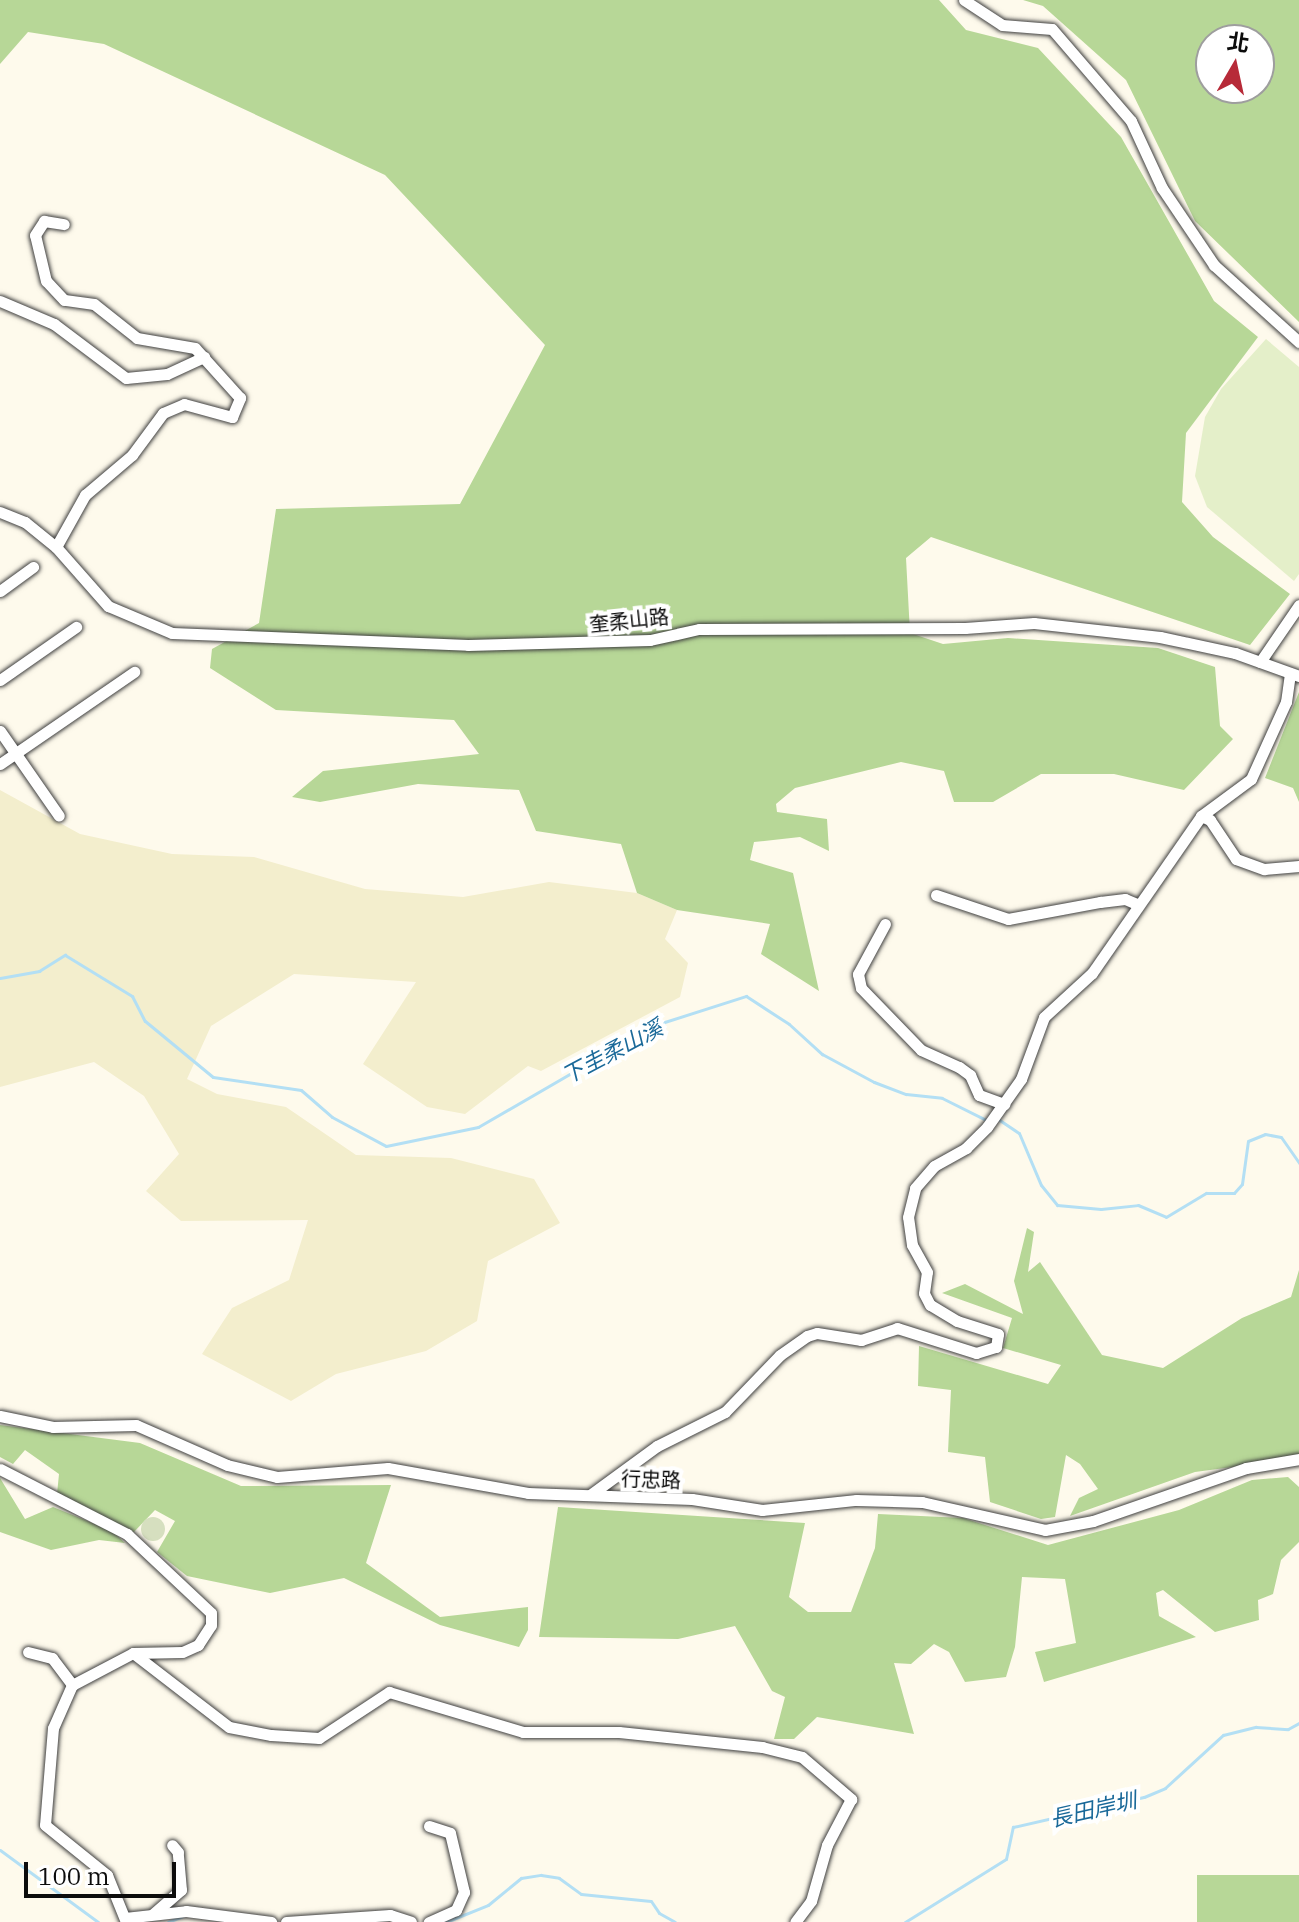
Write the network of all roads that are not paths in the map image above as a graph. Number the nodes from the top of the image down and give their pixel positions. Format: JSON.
{"nodes":[{"id":1,"x":964,"y":0,"type":"edge"},
{"id":2,"x":64,"y":224,"type":"dead end"},
{"id":3,"x":0,"y":301,"type":"edge"},
{"id":4,"x":1299,"y":342,"type":"edge"},
{"id":5,"x":204,"y":357,"type":"junction"},
{"id":6,"x":0,"y":512,"type":"edge"},
{"id":7,"x":56,"y":547,"type":"junction"},
{"id":8,"x":33,"y":567,"type":"dead end"},
{"id":9,"x":0,"y":591,"type":"edge"},
{"id":10,"x":1299,"y":605,"type":"edge"},
{"id":11,"x":76,"y":627,"type":"dead end"},
{"id":12,"x":1260,"y":662,"type":"junction"},
{"id":13,"x":134,"y":672,"type":"dead end"},
{"id":14,"x":1295,"y":674,"type":"edge"},
{"id":15,"x":0,"y":680,"type":"edge"},
{"id":16,"x":0,"y":731,"type":"edge"},
{"id":17,"x":16,"y":753,"type":"junction"},
{"id":18,"x":0,"y":764,"type":"edge"},
{"id":19,"x":59,"y":816,"type":"dead end"},
{"id":20,"x":1201,"y":816,"type":"junction"},
{"id":21,"x":1299,"y":866,"type":"edge"},
{"id":22,"x":936,"y":895,"type":"dead end"},
{"id":23,"x":1137,"y":904,"type":"junction"},
{"id":24,"x":885,"y":924,"type":"dead end"},
{"id":25,"x":1002,"y":1108,"type":"junction"},
{"id":26,"x":0,"y":1416,"type":"edge"},
{"id":27,"x":1299,"y":1459,"type":"edge"},
{"id":28,"x":0,"y":1469,"type":"edge"},
{"id":29,"x":590,"y":1495,"type":"junction"},
{"id":30,"x":28,"y":1652,"type":"dead end"},
{"id":31,"x":133,"y":1653,"type":"junction"},
{"id":32,"x":72,"y":1685,"type":"junction"},
{"id":33,"x":429,"y":1826,"type":"dead end"},
{"id":34,"x":172,"y":1845,"type":"dead end"},
{"id":35,"x":142,"y":1919,"type":"junction"},
{"id":36,"x":126,"y":1920,"type":"edge"},
{"id":37,"x":271,"y":1922,"type":"edge"},
{"id":38,"x":286,"y":1922,"type":"edge"},
{"id":39,"x":411,"y":1922,"type":"edge"},
{"id":40,"x":429,"y":1922,"type":"edge"},
{"id":41,"x":795,"y":1922,"type":"edge"}],
"edges":[{"from":1,"to":4,"type":"street"},
{"from":2,"to":5,"type":"street"},
{"from":3,"to":5,"type":"street"},
{"from":5,"to":7,"type":"street"},
{"from":6,"to":7,"type":"street","name":"奎柔山路"},
{"from":7,"to":12,"type":"street","name":"奎柔山路"},
{"from":8,"to":9,"type":"street"},
{"from":10,"to":12,"type":"street"},
{"from":11,"to":15,"type":"street"},
{"from":12,"to":14,"type":"street","name":"奎柔山路"},
{"from":13,"to":17,"type":"street"},
{"from":14,"to":20,"type":"street"},
{"from":16,"to":17,"type":"street"},
{"from":17,"to":18,"type":"street"},
{"from":17,"to":19,"type":"street"},
{"from":20,"to":21,"type":"street"},
{"from":20,"to":23,"type":"street"},
{"from":22,"to":23,"type":"street"},
{"from":23,"to":25,"type":"street"},
{"from":24,"to":25,"type":"street"},
{"from":25,"to":29,"type":"street"},
{"from":26,"to":29,"type":"street","name":"行忠路"},
{"from":27,"to":29,"type":"street","name":"行忠路"},
{"from":28,"to":31,"type":"street"},
{"from":30,"to":32,"type":"street"},
{"from":31,"to":32,"type":"street"},
{"from":31,"to":41,"type":"street"},
{"from":32,"to":36,"type":"street"},
{"from":33,"to":40,"type":"street"},
{"from":34,"to":35,"type":"street"},
{"from":35,"to":36,"type":"street"},
{"from":35,"to":37,"type":"street"},
{"from":38,"to":39,"type":"street"}]}
